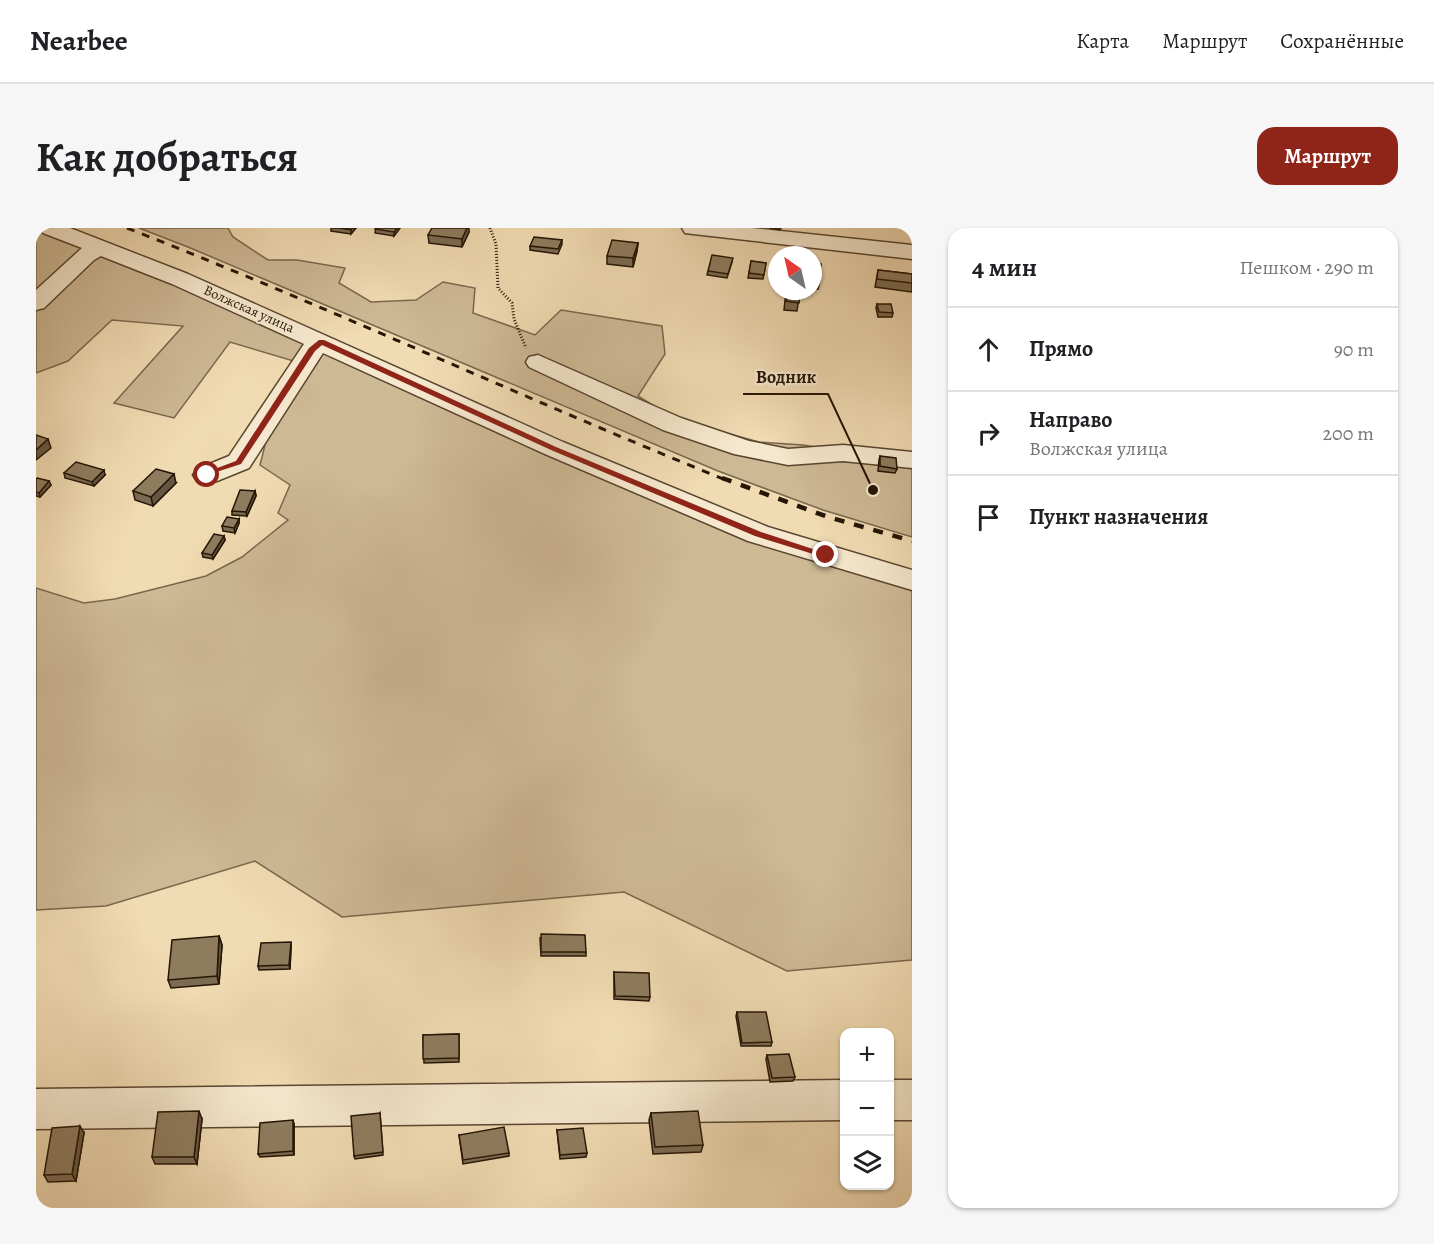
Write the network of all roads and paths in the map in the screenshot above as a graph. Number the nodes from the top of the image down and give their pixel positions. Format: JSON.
{"nodes":[{"id":1,"x":51,"y":228,"type":"edge"},
{"id":2,"x":490,"y":228,"type":"edge"},
{"id":3,"x":693,"y":228,"type":"edge"},
{"id":4,"x":875,"y":238,"type":"edge"},
{"id":5,"x":100,"y":247,"type":"junction"},
{"id":6,"x":912,"y":252,"type":"edge"},
{"id":7,"x":36,"y":303,"type":"edge"},
{"id":8,"x":321,"y":342,"type":"junction"},
{"id":9,"x":538,"y":362,"type":"joint"},
{"id":10,"x":912,"y":460,"type":"edge"},
{"id":11,"x":207,"y":475,"type":"dead end"},
{"id":12,"x":912,"y":580,"type":"edge"},
{"id":13,"x":840,"y":1100,"type":"edge"},
{"id":14,"x":894,"y":1100,"type":"edge"},
{"id":15,"x":912,"y":1100,"type":"edge"},
{"id":16,"x":36,"y":1109,"type":"edge"}],
"edges":[{"from":1,"to":5,"type":"street","name":"Волжская улица"},
{"from":2,"to":9,"type":"path"},
{"from":3,"to":4,"type":"street"},
{"from":4,"to":6,"type":"street"},
{"from":5,"to":7,"type":"street"},
{"from":5,"to":8,"type":"street","name":"Волжская улица"},
{"from":8,"to":11,"type":"street"},
{"from":8,"to":12,"type":"street","name":"Волжская улица"},
{"from":9,"to":10,"type":"street"},
{"from":13,"to":16,"type":"street"},
{"from":14,"to":15,"type":"street"}]}
